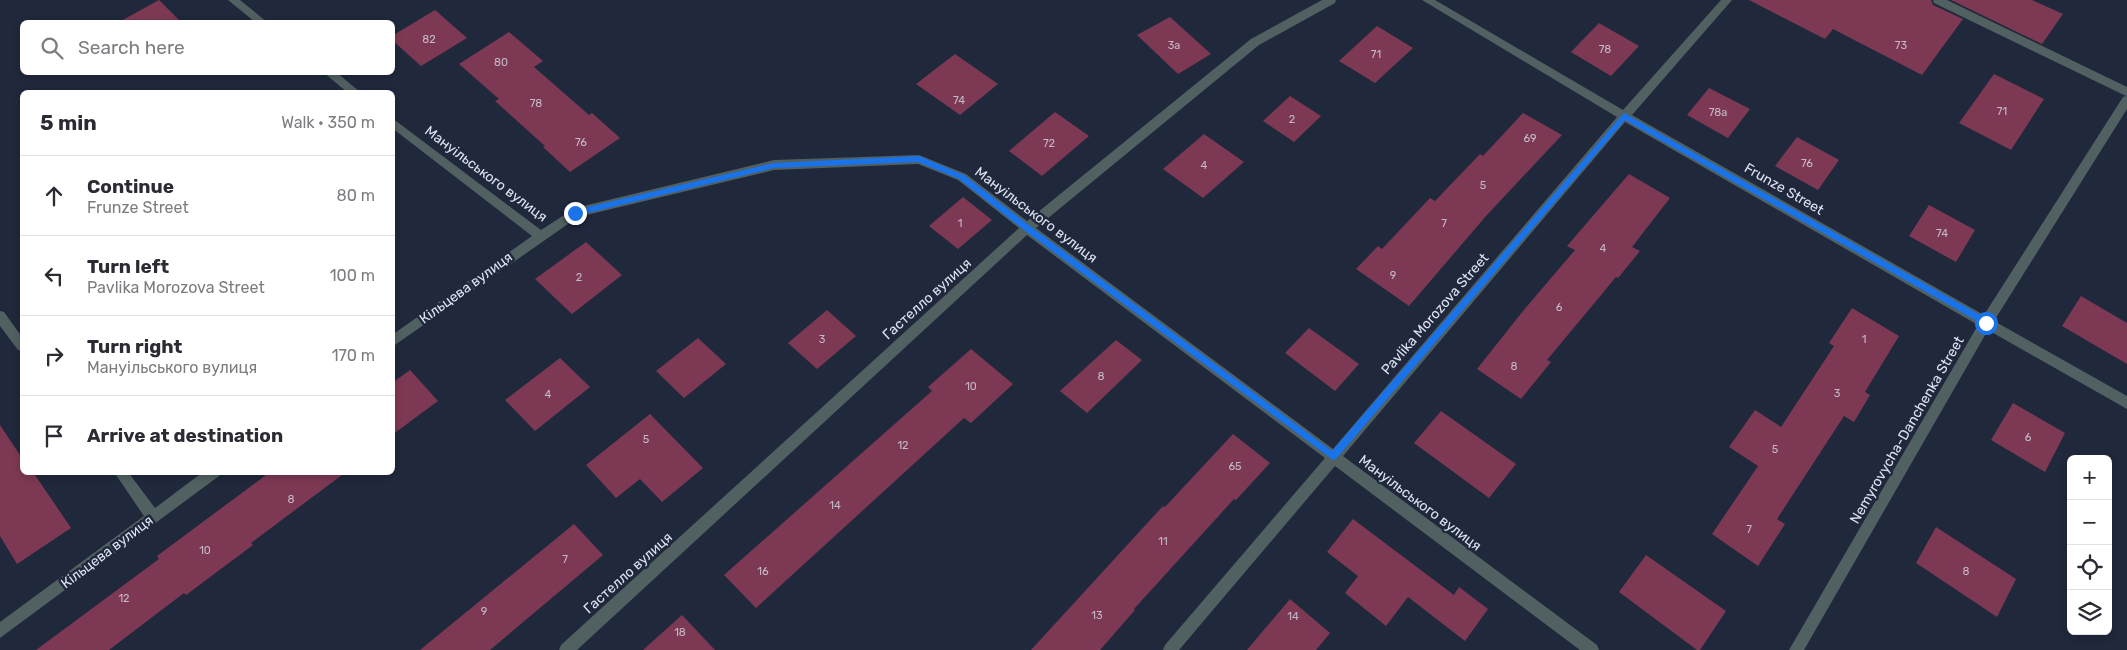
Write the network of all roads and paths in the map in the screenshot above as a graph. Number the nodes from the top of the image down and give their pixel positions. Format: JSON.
{"nodes":[{"id":1,"x":233,"y":0,"type":"edge"},
{"id":2,"x":1331,"y":0,"type":"edge"},
{"id":3,"x":1427,"y":0,"type":"edge"},
{"id":4,"x":1727,"y":0,"type":"edge"},
{"id":5,"x":1938,"y":0,"type":"edge"},
{"id":6,"x":259,"y":20,"type":"edge"},
{"id":7,"x":332,"y":75,"type":"edge"},
{"id":8,"x":351,"y":90,"type":"edge"},
{"id":9,"x":2127,"y":92,"type":"edge"},
{"id":10,"x":2127,"y":100,"type":"edge"},
{"id":11,"x":1624,"y":116,"type":"junction"},
{"id":12,"x":395,"y":124,"type":"edge"},
{"id":13,"x":1027,"y":228,"type":"junction"},
{"id":14,"x":541,"y":236,"type":"junction"},
{"id":15,"x":0,"y":316,"type":"edge"},
{"id":16,"x":1986,"y":323,"type":"junction"},
{"id":17,"x":395,"y":340,"type":"edge"},
{"id":18,"x":20,"y":343,"type":"edge"},
{"id":19,"x":2127,"y":402,"type":"edge"},
{"id":20,"x":1333,"y":456,"type":"junction"},
{"id":21,"x":122,"y":475,"type":"edge"},
{"id":22,"x":210,"y":475,"type":"edge"},
{"id":23,"x":153,"y":517,"type":"junction"},
{"id":24,"x":0,"y":631,"type":"edge"},
{"id":25,"x":566,"y":650,"type":"edge"},
{"id":26,"x":1170,"y":650,"type":"edge"},
{"id":27,"x":1592,"y":650,"type":"edge"},
{"id":28,"x":1796,"y":650,"type":"edge"}],
"edges":[{"from":1,"to":6,"type":"street"},
{"from":2,"to":13,"type":"street","name":"Гастелло вулиця"},
{"from":3,"to":11,"type":"street","name":"Frunze Street"},
{"from":4,"to":11,"type":"street","name":"Pavlika Morozova Street"},
{"from":5,"to":9,"type":"street"},
{"from":7,"to":8,"type":"street"},
{"from":10,"to":16,"type":"street","name":"Nemyrovycha-Danchenka Street"},
{"from":11,"to":16,"type":"street","name":"Frunze Street"},
{"from":11,"to":20,"type":"street","name":"Pavlika Morozova Street"},
{"from":12,"to":14,"type":"street","name":"Мануільського вулиця"},
{"from":13,"to":14,"type":"street","name":"Мануільського вулиця"},
{"from":13,"to":20,"type":"street","name":"Мануільського вулиця"},
{"from":13,"to":25,"type":"street","name":"Гастелло вулиця"},
{"from":14,"to":17,"type":"street","name":"Кільцева вулиця"},
{"from":15,"to":18,"type":"street"},
{"from":16,"to":19,"type":"street","name":"Frunze Street"},
{"from":16,"to":28,"type":"street","name":"Nemyrovycha-Danchenka Street"},
{"from":20,"to":26,"type":"street","name":"Pavlika Morozova Street"},
{"from":20,"to":27,"type":"street","name":"Мануільського вулиця"},
{"from":21,"to":23,"type":"street"},
{"from":22,"to":23,"type":"street","name":"Кільцева вулиця"},
{"from":23,"to":24,"type":"street","name":"Кільцева вулиця"}]}
